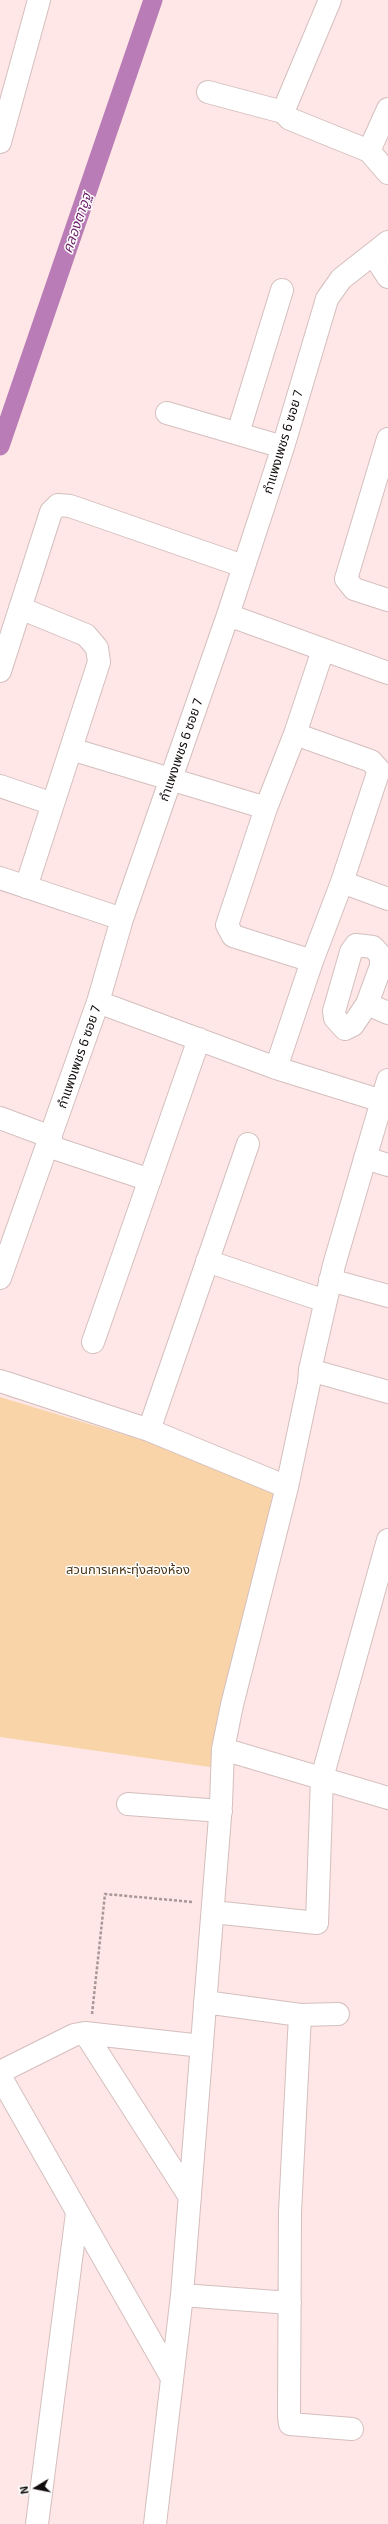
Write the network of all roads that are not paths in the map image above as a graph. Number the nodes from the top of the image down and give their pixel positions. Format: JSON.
{"nodes":[{"id":1,"x":39,"y":0,"type":"edge"},
{"id":2,"x":330,"y":0,"type":"edge"},
{"id":3,"x":208,"y":92,"type":"dead end"},
{"id":4,"x":388,"y":109,"type":"edge"},
{"id":5,"x":283,"y":112,"type":"junction"},
{"id":6,"x":0,"y":142,"type":"edge"},
{"id":7,"x":369,"y":151,"type":"junction"},
{"id":8,"x":388,"y":173,"type":"edge"},
{"id":9,"x":381,"y":248,"type":"edge"},
{"id":10,"x":388,"y":277,"type":"edge"},
{"id":11,"x":282,"y":290,"type":"dead end"},
{"id":12,"x":167,"y":413,"type":"dead end"},
{"id":13,"x":238,"y":433,"type":"junction"},
{"id":14,"x":388,"y":439,"type":"edge"},
{"id":15,"x":283,"y":447,"type":"junction"},
{"id":16,"x":243,"y":566,"type":"junction"},
{"id":17,"x":388,"y":600,"type":"edge"},
{"id":18,"x":20,"y":608,"type":"junction"},
{"id":19,"x":228,"y":615,"type":"junction"},
{"id":20,"x":323,"y":650,"type":"junction"},
{"id":21,"x":0,"y":671,"type":"edge"},
{"id":22,"x":388,"y":673,"type":"edge"},
{"id":23,"x":295,"y":734,"type":"junction"},
{"id":24,"x":71,"y":749,"type":"junction"},
{"id":25,"x":170,"y":780,"type":"junction"},
{"id":26,"x":0,"y":786,"type":"edge"},
{"id":27,"x":53,"y":804,"type":"junction"},
{"id":28,"x":266,"y":808,"type":"junction"},
{"id":29,"x":0,"y":878,"type":"edge"},
{"id":30,"x":342,"y":882,"type":"junction"},
{"id":31,"x":26,"y":887,"type":"junction"},
{"id":32,"x":388,"y":899,"type":"edge"},
{"id":33,"x":122,"y":919,"type":"junction"},
{"id":34,"x":312,"y":961,"type":"junction"},
{"id":35,"x":98,"y":1002,"type":"junction"},
{"id":36,"x":367,"y":1004,"type":"dead end"},
{"id":37,"x":388,"y":1013,"type":"edge"},
{"id":38,"x":199,"y":1039,"type":"junction"},
{"id":39,"x":276,"y":1068,"type":"junction"},
{"id":40,"x":388,"y":1080,"type":"edge"},
{"id":41,"x":382,"y":1101,"type":"junction"},
{"id":42,"x":0,"y":1118,"type":"edge"},
{"id":43,"x":50,"y":1142,"type":"junction"},
{"id":44,"x":248,"y":1144,"type":"dead end"},
{"id":45,"x":365,"y":1158,"type":"junction"},
{"id":46,"x":388,"y":1165,"type":"edge"},
{"id":47,"x":150,"y":1180,"type":"junction"},
{"id":48,"x":207,"y":1261,"type":"junction"},
{"id":49,"x":1,"y":1271,"type":"edge"},
{"id":50,"x":330,"y":1280,"type":"junction"},
{"id":51,"x":388,"y":1296,"type":"edge"},
{"id":52,"x":325,"y":1301,"type":"junction"},
{"id":53,"x":93,"y":1342,"type":"dead end"},
{"id":54,"x":310,"y":1370,"type":"junction"},
{"id":55,"x":0,"y":1381,"type":"edge"},
{"id":56,"x":388,"y":1392,"type":"edge"},
{"id":57,"x":149,"y":1430,"type":"junction"},
{"id":58,"x":287,"y":1487,"type":"junction"},
{"id":59,"x":388,"y":1540,"type":"edge"},
{"id":60,"x":223,"y":1749,"type":"junction"},
{"id":61,"x":322,"y":1778,"type":"junction"},
{"id":62,"x":388,"y":1798,"type":"edge"},
{"id":63,"x":128,"y":1804,"type":"dead end"},
{"id":64,"x":221,"y":1811,"type":"junction"},
{"id":65,"x":213,"y":1908,"type":"junction"},
{"id":66,"x":205,"y":2002,"type":"junction"},
{"id":67,"x":338,"y":2014,"type":"dead end"},
{"id":68,"x":300,"y":2015,"type":"junction"},
{"id":69,"x":87,"y":2033,"type":"junction"},
{"id":70,"x":202,"y":2046,"type":"junction"},
{"id":71,"x":0,"y":2077,"type":"edge"},
{"id":72,"x":190,"y":2197,"type":"junction"},
{"id":73,"x":77,"y":2213,"type":"junction"},
{"id":74,"x":182,"y":2295,"type":"junction"},
{"id":75,"x":290,"y":2303,"type":"junction"},
{"id":76,"x":172,"y":2378,"type":"junction"},
{"id":77,"x":352,"y":2429,"type":"dead end"},
{"id":78,"x":38,"y":2524,"type":"edge"},
{"id":79,"x":156,"y":2524,"type":"edge"}],
"edges":[{"from":1,"to":6,"type":"street"},
{"from":2,"to":5,"type":"street"},
{"from":3,"to":5,"type":"street"},
{"from":4,"to":7,"type":"street"},
{"from":5,"to":7,"type":"street"},
{"from":7,"to":8,"type":"street"},
{"from":9,"to":10,"type":"street"},
{"from":9,"to":15,"type":"street","name":"กำแพงเพชร 6 ซอย 7"},
{"from":11,"to":13,"type":"street"},
{"from":12,"to":13,"type":"street"},
{"from":13,"to":15,"type":"street"},
{"from":14,"to":17,"type":"street"},
{"from":15,"to":16,"type":"street","name":"กำแพงเพชร 6 ซอย 7"},
{"from":16,"to":18,"type":"street"},
{"from":16,"to":19,"type":"street","name":"กำแพงเพชร 6 ซอย 7"},
{"from":18,"to":21,"type":"street"},
{"from":18,"to":24,"type":"street"},
{"from":19,"to":20,"type":"street"},
{"from":19,"to":25,"type":"street","name":"กำแพงเพชร 6 ซอย 7"},
{"from":20,"to":22,"type":"street"},
{"from":20,"to":23,"type":"street"},
{"from":23,"to":28,"type":"street"},
{"from":23,"to":30,"type":"street"},
{"from":24,"to":25,"type":"street"},
{"from":24,"to":27,"type":"street"},
{"from":25,"to":28,"type":"street"},
{"from":25,"to":33,"type":"street","name":"กำแพงเพชร 6 ซอย 7"},
{"from":26,"to":27,"type":"street"},
{"from":27,"to":31,"type":"street"},
{"from":28,"to":34,"type":"street"},
{"from":29,"to":31,"type":"street"},
{"from":30,"to":32,"type":"street"},
{"from":30,"to":34,"type":"street"},
{"from":31,"to":33,"type":"street"},
{"from":33,"to":35,"type":"street","name":"กำแพงเพชร 6 ซอย 7"},
{"from":34,"to":39,"type":"street"},
{"from":35,"to":38,"type":"street"},
{"from":35,"to":43,"type":"street","name":"กำแพงเพชร 6 ซอย 7"},
{"from":36,"to":37,"type":"street"},
{"from":38,"to":39,"type":"street"},
{"from":38,"to":47,"type":"street"},
{"from":39,"to":41,"type":"street"},
{"from":40,"to":41,"type":"street"},
{"from":41,"to":45,"type":"street"},
{"from":42,"to":43,"type":"street"},
{"from":43,"to":47,"type":"street"},
{"from":43,"to":49,"type":"street","name":"กำแพงเพชร 6 ซอย 7"},
{"from":44,"to":48,"type":"street"},
{"from":45,"to":46,"type":"street"},
{"from":45,"to":50,"type":"street"},
{"from":47,"to":53,"type":"street"},
{"from":48,"to":52,"type":"street"},
{"from":48,"to":57,"type":"street"},
{"from":50,"to":51,"type":"street"},
{"from":50,"to":52,"type":"street"},
{"from":52,"to":54,"type":"street"},
{"from":54,"to":56,"type":"street"},
{"from":54,"to":58,"type":"street"},
{"from":55,"to":57,"type":"street"},
{"from":57,"to":58,"type":"street"},
{"from":58,"to":60,"type":"street"},
{"from":59,"to":61,"type":"street"},
{"from":60,"to":61,"type":"street"},
{"from":60,"to":64,"type":"street"},
{"from":61,"to":62,"type":"street"},
{"from":61,"to":65,"type":"street"},
{"from":63,"to":64,"type":"street"},
{"from":64,"to":65,"type":"street"},
{"from":65,"to":66,"type":"street"},
{"from":66,"to":68,"type":"street"},
{"from":66,"to":70,"type":"street"},
{"from":67,"to":68,"type":"street"},
{"from":68,"to":75,"type":"street"},
{"from":69,"to":70,"type":"street"},
{"from":69,"to":71,"type":"street"},
{"from":69,"to":72,"type":"street"},
{"from":70,"to":72,"type":"street"},
{"from":71,"to":73,"type":"street"},
{"from":72,"to":74,"type":"street"},
{"from":73,"to":76,"type":"street"},
{"from":73,"to":78,"type":"street"},
{"from":74,"to":75,"type":"street"},
{"from":74,"to":76,"type":"street"},
{"from":75,"to":77,"type":"street"},
{"from":76,"to":79,"type":"street"}]}
